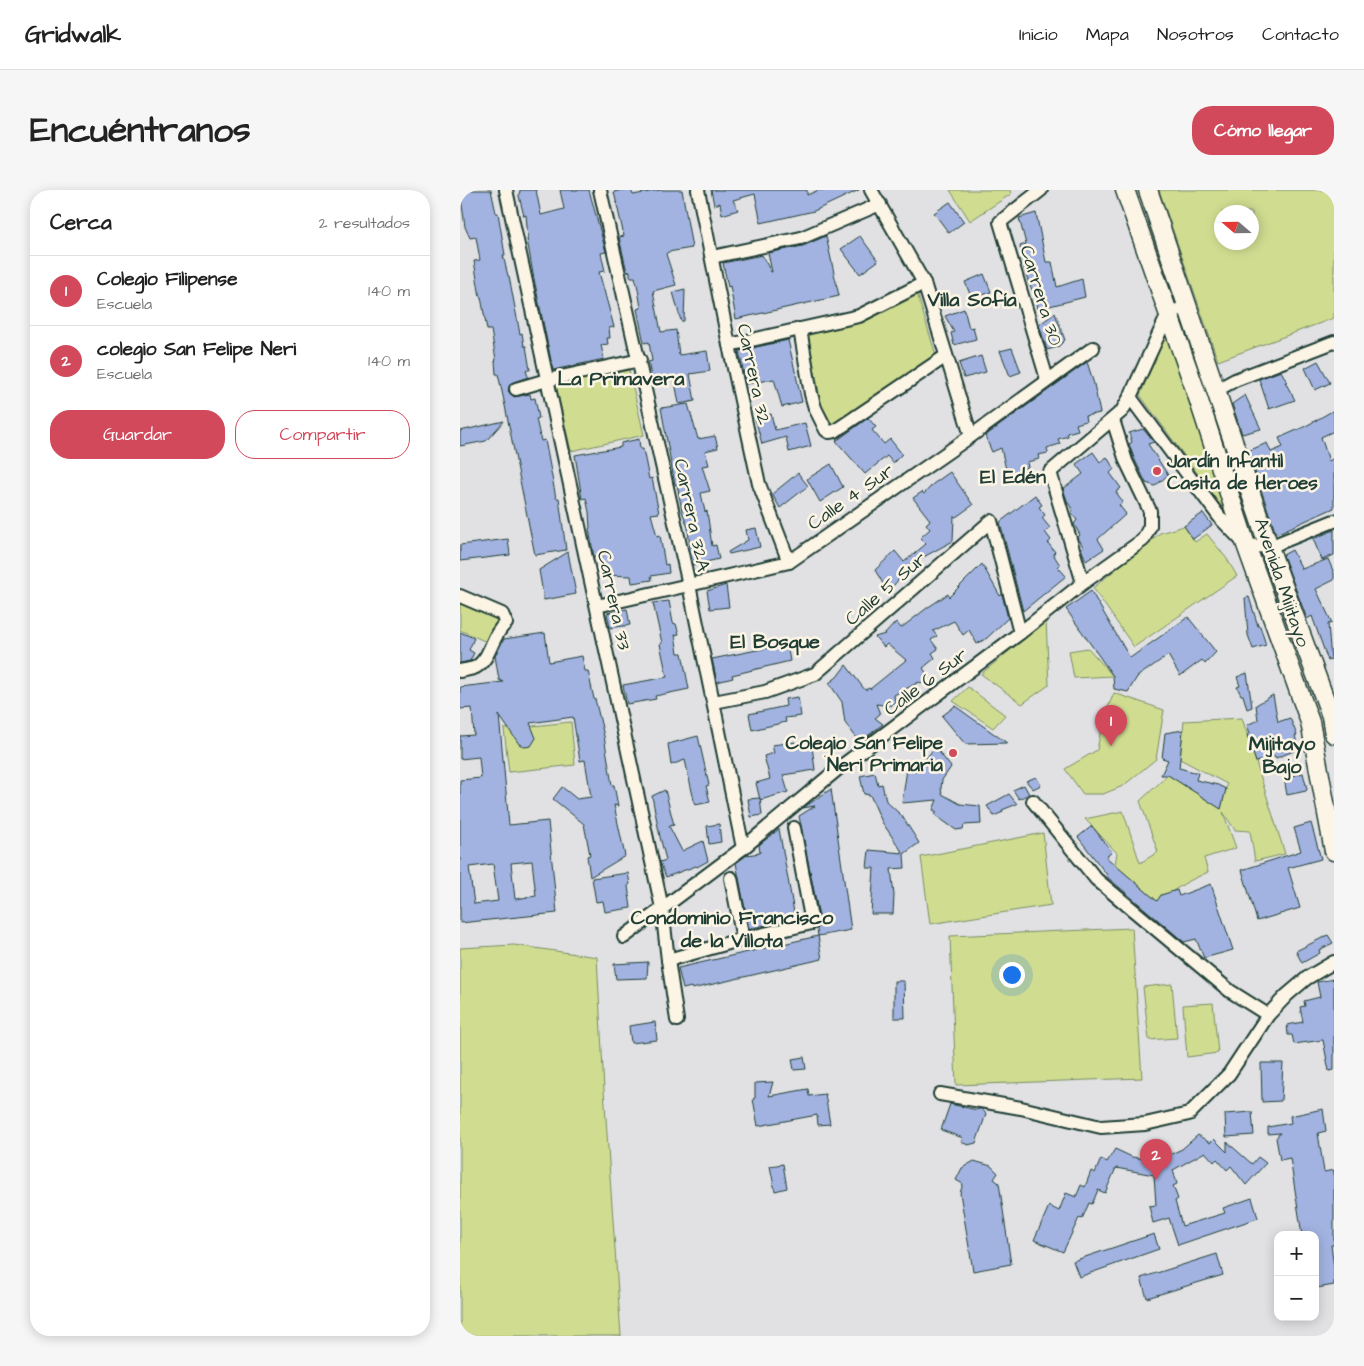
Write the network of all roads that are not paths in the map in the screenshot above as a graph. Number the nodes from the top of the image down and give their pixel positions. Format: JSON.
{"nodes":[{"id":1,"x":506,"y":190,"type":"edge"},
{"id":2,"x":600,"y":190,"type":"edge"},
{"id":3,"x":698,"y":190,"type":"edge"},
{"id":4,"x":871,"y":190,"type":"edge"},
{"id":5,"x":1041,"y":190,"type":"edge"},
{"id":6,"x":1125,"y":190,"type":"edge"},
{"id":7,"x":1148,"y":190,"type":"edge"},
{"id":8,"x":880,"y":204,"type":"junction"},
{"id":9,"x":712,"y":257,"type":"junction"},
{"id":10,"x":924,"y":283,"type":"junction"},
{"id":11,"x":1187,"y":306,"type":"junction"},
{"id":12,"x":1168,"y":314,"type":"junction"},
{"id":13,"x":800,"y":329,"type":"junction"},
{"id":14,"x":729,"y":345,"type":"junction"},
{"id":15,"x":1332,"y":347,"type":"edge"},
{"id":16,"x":1093,"y":348,"type":"dead end"},
{"id":17,"x":946,"y":356,"type":"junction"},
{"id":18,"x":640,"y":360,"type":"junction"},
{"id":19,"x":1047,"y":379,"type":"junction"},
{"id":20,"x":547,"y":380,"type":"junction"},
{"id":21,"x":516,"y":389,"type":"dead end"},
{"id":22,"x":1217,"y":390,"type":"junction"},
{"id":23,"x":1130,"y":397,"type":"junction"},
{"id":24,"x":1113,"y":420,"type":"junction"},
{"id":25,"x":971,"y":436,"type":"junction"},
{"id":26,"x":1334,"y":521,"type":"edge"},
{"id":27,"x":1246,"y":546,"type":"junction"},
{"id":28,"x":1269,"y":547,"type":"junction"},
{"id":29,"x":789,"y":562,"type":"junction"},
{"id":30,"x":1083,"y":583,"type":"junction"},
{"id":31,"x":689,"y":585,"type":"junction"},
{"id":32,"x":460,"y":596,"type":"edge"},
{"id":33,"x":597,"y":606,"type":"junction"},
{"id":34,"x":1020,"y":633,"type":"junction"},
{"id":35,"x":460,"y":671,"type":"edge"},
{"id":36,"x":714,"y":702,"type":"junction"},
{"id":37,"x":1332,"y":716,"type":"edge"},
{"id":38,"x":1310,"y":722,"type":"junction"},
{"id":39,"x":1334,"y":734,"type":"edge"},
{"id":40,"x":1033,"y":801,"type":"dead end"},
{"id":41,"x":794,"y":828,"type":"dead end"},
{"id":42,"x":743,"y":848,"type":"junction"},
{"id":43,"x":1334,"y":851,"type":"edge"},
{"id":44,"x":731,"y":878,"type":"dead end"},
{"id":45,"x":662,"y":908,"type":"junction"},
{"id":46,"x":624,"y":936,"type":"dead end"},
{"id":47,"x":743,"y":939,"type":"junction"},
{"id":48,"x":668,"y":960,"type":"junction"},
{"id":49,"x":1334,"y":962,"type":"edge"},
{"id":50,"x":1268,"y":1015,"type":"junction"},
{"id":51,"x":677,"y":1020,"type":"dead end"},
{"id":52,"x":940,"y":1094,"type":"dead end"}],
"edges":[{"from":1,"to":20,"type":"street","name":"Carrera 33"},
{"from":2,"to":18,"type":"street","name":"Carrera 32A"},
{"from":3,"to":9,"type":"street","name":"Carrera 32"},
{"from":4,"to":8,"type":"street"},
{"from":5,"to":19,"type":"street","name":"Carrera 30"},
{"from":6,"to":12,"type":"main road","name":"Avenida Mijitayo"},
{"from":7,"to":11,"type":"main road","name":"Avenida Mijitayo"},
{"from":8,"to":9,"type":"street"},
{"from":8,"to":10,"type":"street"},
{"from":9,"to":14,"type":"street","name":"Carrera 32"},
{"from":10,"to":13,"type":"street"},
{"from":10,"to":17,"type":"street"},
{"from":11,"to":12,"type":"street"},
{"from":11,"to":22,"type":"main road","name":"Avenida Mijitayo"},
{"from":12,"to":23,"type":"street"},
{"from":12,"to":27,"type":"main road","name":"Avenida Mijitayo"},
{"from":13,"to":14,"type":"street"},
{"from":13,"to":17,"type":"street"},
{"from":14,"to":29,"type":"street","name":"Carrera 32"},
{"from":15,"to":22,"type":"street"},
{"from":16,"to":19,"type":"street","name":"Calle 4 Sur"},
{"from":17,"to":25,"type":"street"},
{"from":18,"to":20,"type":"street"},
{"from":18,"to":31,"type":"street","name":"Carrera 32A"},
{"from":19,"to":25,"type":"street","name":"Calle 4 Sur"},
{"from":20,"to":21,"type":"street"},
{"from":20,"to":33,"type":"street","name":"Carrera 33"},
{"from":22,"to":28,"type":"main road","name":"Avenida Mijitayo"},
{"from":23,"to":24,"type":"street"},
{"from":23,"to":27,"type":"street"},
{"from":24,"to":30,"type":"street"},
{"from":24,"to":30,"type":"street","name":"Calle 6 Sur"},
{"from":25,"to":29,"type":"street","name":"Calle 4 Sur"},
{"from":26,"to":28,"type":"street"},
{"from":27,"to":28,"type":"street"},
{"from":27,"to":38,"type":"main road","name":"Avenida Mijitayo"},
{"from":28,"to":37,"type":"main road","name":"Avenida Mijitayo"},
{"from":29,"to":31,"type":"street","name":"Calle 4 Sur"},
{"from":30,"to":34,"type":"street","name":"Calle 6 Sur"},
{"from":31,"to":33,"type":"street","name":"Calle 4 Sur"},
{"from":31,"to":36,"type":"street","name":"Carrera 32A"},
{"from":32,"to":35,"type":"street"},
{"from":33,"to":45,"type":"street","name":"Carrera 33"},
{"from":34,"to":36,"type":"street","name":"Calle 5 Sur"},
{"from":34,"to":42,"type":"street","name":"Calle 6 Sur"},
{"from":36,"to":42,"type":"street","name":"Carrera 32A"},
{"from":37,"to":38,"type":"street"},
{"from":37,"to":39,"type":"main road","name":"Avenida Mijitayo"},
{"from":38,"to":43,"type":"main road","name":"Avenida Mijitayo"},
{"from":40,"to":50,"type":"street"},
{"from":41,"to":47,"type":"street"},
{"from":42,"to":45,"type":"street","name":"Calle 6 Sur"},
{"from":44,"to":47,"type":"street"},
{"from":45,"to":46,"type":"street","name":"Calle 6 Sur"},
{"from":45,"to":48,"type":"street","name":"Carrera 33"},
{"from":47,"to":48,"type":"street"},
{"from":48,"to":51,"type":"street","name":"Carrera 33"},
{"from":49,"to":50,"type":"street"},
{"from":50,"to":52,"type":"street"}]}
